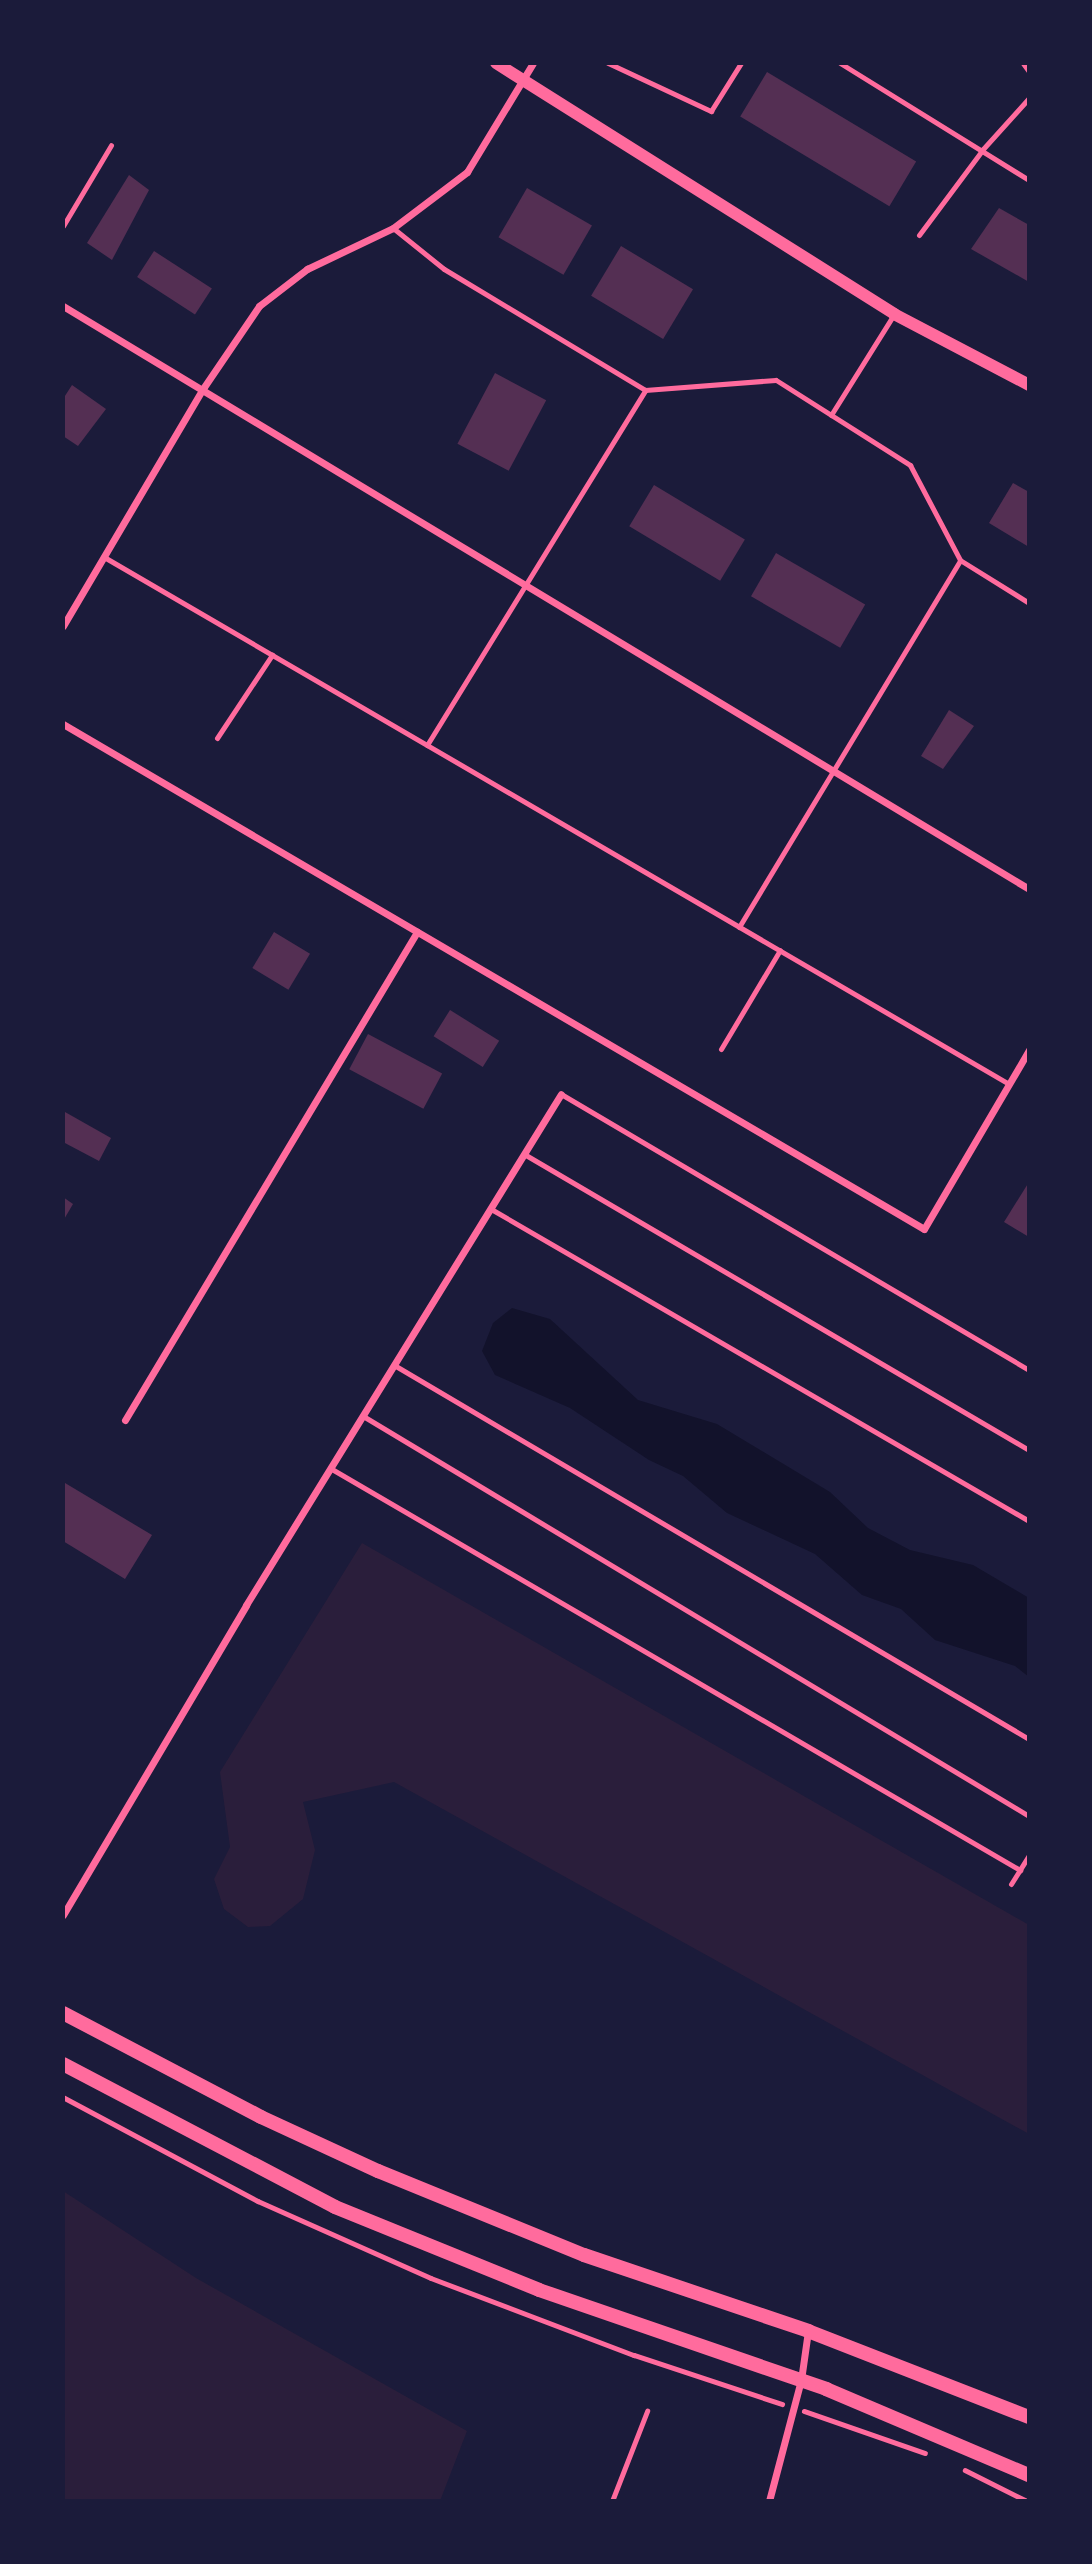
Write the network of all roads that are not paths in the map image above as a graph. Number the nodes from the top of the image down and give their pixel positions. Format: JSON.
{"nodes":[{"id":1,"x":496,"y":63,"type":"edge"},
{"id":2,"x":533,"y":63,"type":"edge"},
{"id":3,"x":608,"y":63,"type":"edge"},
{"id":4,"x":741,"y":63,"type":"edge"},
{"id":5,"x":841,"y":63,"type":"edge"},
{"id":6,"x":1024,"y":63,"type":"edge"},
{"id":7,"x":1029,"y":69,"type":"edge"},
{"id":8,"x":524,"y":79,"type":"junction"},
{"id":9,"x":1029,"y":98,"type":"edge"},
{"id":10,"x":111,"y":145,"type":"dead end"},
{"id":11,"x":983,"y":149,"type":"junction"},
{"id":12,"x":1029,"y":180,"type":"edge"},
{"id":13,"x":63,"y":226,"type":"edge"},
{"id":14,"x":393,"y":228,"type":"junction"},
{"id":15,"x":919,"y":236,"type":"dead end"},
{"id":16,"x":63,"y":306,"type":"edge"},
{"id":17,"x":894,"y":314,"type":"junction"},
{"id":18,"x":1029,"y":385,"type":"edge"},
{"id":19,"x":202,"y":390,"type":"junction"},
{"id":20,"x":645,"y":390,"type":"junction"},
{"id":21,"x":831,"y":415,"type":"junction"},
{"id":22,"x":104,"y":557,"type":"junction"},
{"id":23,"x":960,"y":560,"type":"junction"},
{"id":24,"x":523,"y":583,"type":"junction"},
{"id":25,"x":1029,"y":603,"type":"edge"},
{"id":26,"x":63,"y":626,"type":"edge"},
{"id":27,"x":272,"y":655,"type":"junction"},
{"id":28,"x":63,"y":724,"type":"edge"},
{"id":29,"x":217,"y":738,"type":"dead end"},
{"id":30,"x":426,"y":745,"type":"junction"},
{"id":31,"x":835,"y":772,"type":"junction"},
{"id":32,"x":1029,"y":890,"type":"edge"},
{"id":33,"x":739,"y":927,"type":"junction"},
{"id":34,"x":417,"y":932,"type":"junction"},
{"id":35,"x":780,"y":950,"type":"junction"},
{"id":36,"x":721,"y":1049,"type":"dead end"},
{"id":37,"x":1029,"y":1051,"type":"edge"},
{"id":38,"x":1009,"y":1084,"type":"junction"},
{"id":39,"x":561,"y":1094,"type":"joint"},
{"id":40,"x":524,"y":1154,"type":"junction"},
{"id":41,"x":491,"y":1209,"type":"junction"},
{"id":42,"x":394,"y":1365,"type":"junction"},
{"id":43,"x":1029,"y":1370,"type":"edge"},
{"id":44,"x":363,"y":1416,"type":"junction"},
{"id":45,"x":125,"y":1420,"type":"dead end"},
{"id":46,"x":1029,"y":1450,"type":"edge"},
{"id":47,"x":330,"y":1468,"type":"junction"},
{"id":48,"x":1029,"y":1521,"type":"edge"},
{"id":49,"x":1029,"y":1739,"type":"edge"},
{"id":50,"x":1029,"y":1816,"type":"edge"},
{"id":51,"x":1029,"y":1855,"type":"edge"},
{"id":52,"x":1020,"y":1870,"type":"junction"},
{"id":53,"x":1012,"y":1884,"type":"dead end"},
{"id":54,"x":63,"y":1915,"type":"edge"},
{"id":55,"x":63,"y":2013,"type":"edge"},
{"id":56,"x":63,"y":2064,"type":"edge"},
{"id":57,"x":808,"y":2331,"type":"junction"},
{"id":58,"x":801,"y":2380,"type":"junction"},
{"id":59,"x":647,"y":2410,"type":"dead end"},
{"id":60,"x":1029,"y":2417,"type":"edge"},
{"id":61,"x":1029,"y":2475,"type":"edge"},
{"id":62,"x":612,"y":2501,"type":"edge"},
{"id":63,"x":769,"y":2501,"type":"edge"}],
"edges":[{"from":1,"to":8,"type":"street"},
{"from":2,"to":8,"type":"street"},
{"from":3,"to":4,"type":"lane"},
{"from":5,"to":11,"type":"lane"},
{"from":6,"to":7,"type":"street"},
{"from":8,"to":14,"type":"street"},
{"from":8,"to":17,"type":"street"},
{"from":9,"to":11,"type":"lane"},
{"from":10,"to":13,"type":"lane"},
{"from":11,"to":12,"type":"lane"},
{"from":11,"to":15,"type":"lane"},
{"from":14,"to":19,"type":"street"},
{"from":14,"to":20,"type":"lane"},
{"from":16,"to":19,"type":"street"},
{"from":17,"to":18,"type":"street"},
{"from":17,"to":21,"type":"lane"},
{"from":19,"to":22,"type":"street"},
{"from":19,"to":24,"type":"street"},
{"from":20,"to":21,"type":"lane"},
{"from":20,"to":24,"type":"lane"},
{"from":21,"to":23,"type":"lane"},
{"from":22,"to":26,"type":"street"},
{"from":22,"to":27,"type":"lane"},
{"from":23,"to":25,"type":"lane"},
{"from":23,"to":31,"type":"lane"},
{"from":24,"to":30,"type":"lane"},
{"from":24,"to":31,"type":"street"},
{"from":27,"to":29,"type":"lane"},
{"from":27,"to":30,"type":"lane"},
{"from":28,"to":34,"type":"street"},
{"from":30,"to":33,"type":"lane"},
{"from":31,"to":32,"type":"street"},
{"from":31,"to":33,"type":"lane"},
{"from":33,"to":35,"type":"lane"},
{"from":34,"to":38,"type":"street"},
{"from":34,"to":45,"type":"street"},
{"from":35,"to":36,"type":"lane"},
{"from":35,"to":38,"type":"lane"},
{"from":37,"to":38,"type":"street"},
{"from":39,"to":40,"type":"street"},
{"from":39,"to":43,"type":"lane"},
{"from":40,"to":41,"type":"street"},
{"from":40,"to":46,"type":"lane"},
{"from":41,"to":42,"type":"street"},
{"from":41,"to":48,"type":"lane"},
{"from":42,"to":44,"type":"street"},
{"from":42,"to":49,"type":"lane"},
{"from":44,"to":47,"type":"street"},
{"from":44,"to":50,"type":"lane"},
{"from":47,"to":52,"type":"lane"},
{"from":47,"to":54,"type":"street"},
{"from":51,"to":52,"type":"lane"},
{"from":52,"to":53,"type":"lane"},
{"from":55,"to":57,"type":"main road"},
{"from":56,"to":58,"type":"main road"},
{"from":57,"to":58,"type":"street"},
{"from":57,"to":60,"type":"main road"},
{"from":58,"to":61,"type":"main road"},
{"from":58,"to":63,"type":"street"},
{"from":59,"to":62,"type":"lane"}]}
